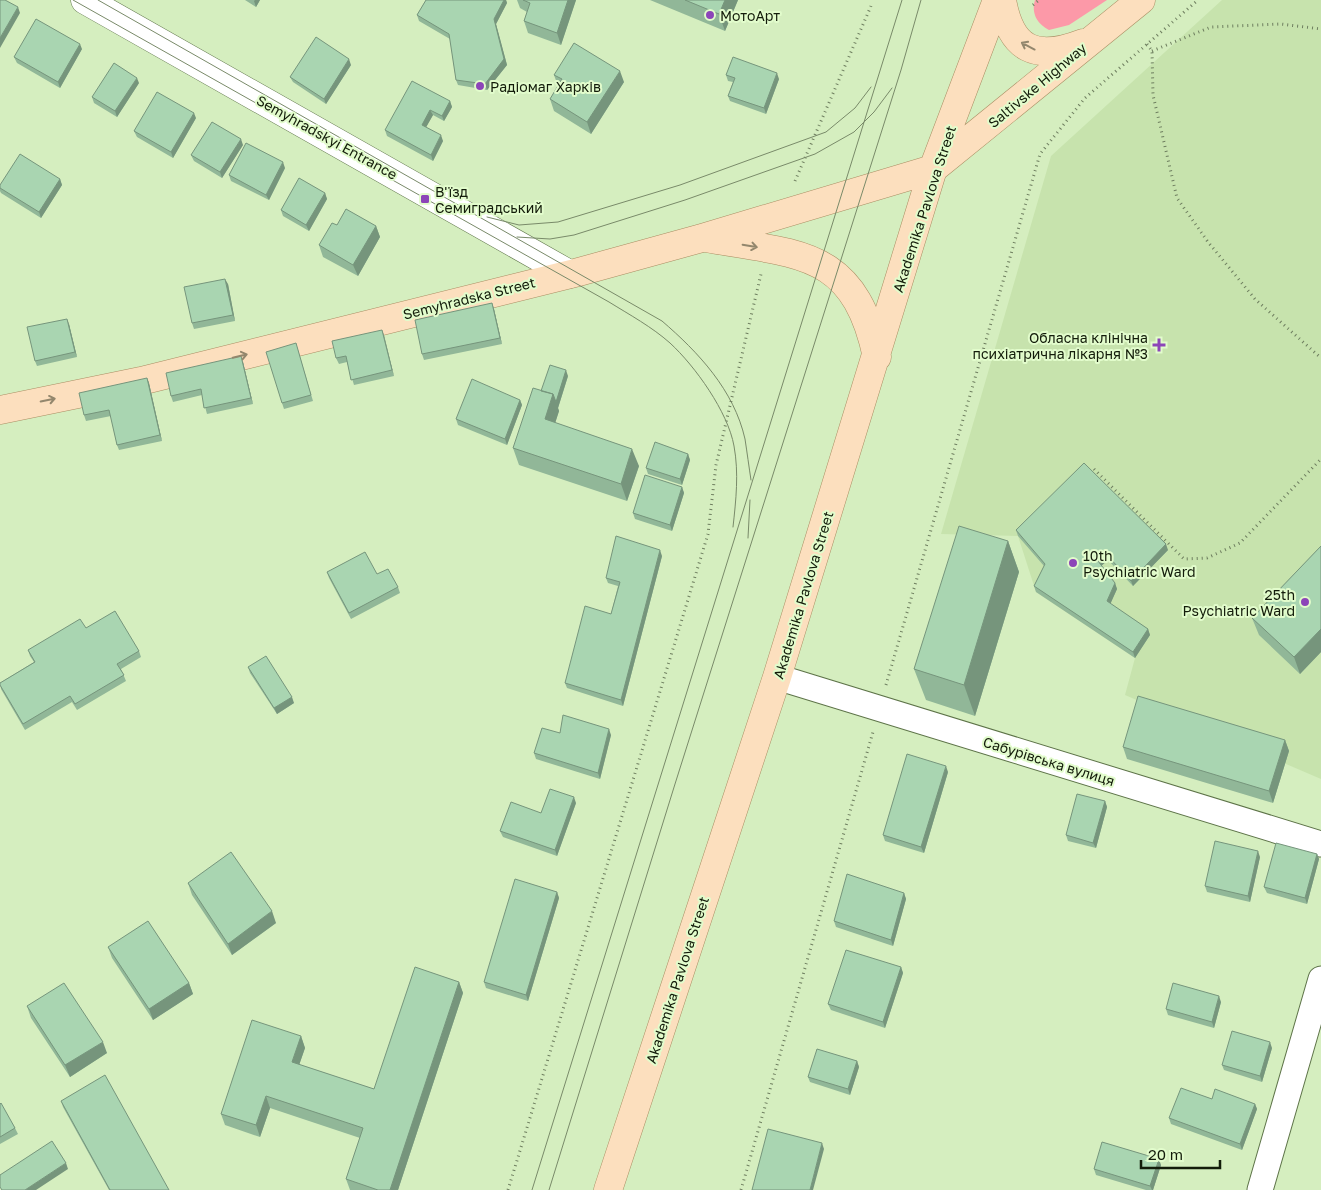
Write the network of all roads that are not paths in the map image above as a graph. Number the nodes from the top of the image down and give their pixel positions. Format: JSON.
{"nodes":[{"id":1,"x":85,"y":0,"type":"edge"},
{"id":2,"x":997,"y":0,"type":"edge"},
{"id":3,"x":1002,"y":0,"type":"edge"},
{"id":4,"x":1141,"y":0,"type":"edge"},
{"id":5,"x":1091,"y":40,"type":"junction"},
{"id":6,"x":933,"y":169,"type":"junction"},
{"id":7,"x":702,"y":238,"type":"junction"},
{"id":8,"x":570,"y":274,"type":"junction"},
{"id":9,"x":877,"y":357,"type":"junction"},
{"id":10,"x":0,"y":410,"type":"edge"},
{"id":11,"x":777,"y":677,"type":"junction"},
{"id":12,"x":1321,"y":844,"type":"edge"},
{"id":13,"x":1321,"y":979,"type":"edge"},
{"id":14,"x":608,"y":1190,"type":"edge"},
{"id":15,"x":1260,"y":1190,"type":"edge"}],
"edges":[{"from":1,"to":8,"type":"main road","name":"Semyhradskyi Entrance"},
{"from":2,"to":6,"type":"main road","name":"Akademika Pavlova Street"},
{"from":5,"to":3,"type":"main road","one_way":true},
{"from":4,"to":5,"type":"main road","name":"Saltivske Highway"},
{"from":5,"to":6,"type":"main road","name":"Saltivske Highway"},
{"from":6,"to":7,"type":"main road","name":"Semyhradska Street"},
{"from":6,"to":9,"type":"main road","name":"Akademika Pavlova Street"},
{"from":7,"to":8,"type":"main road","name":"Semyhradska Street"},
{"from":7,"to":9,"type":"main road","one_way":true},
{"from":10,"to":8,"type":"main road","name":"Semyhradska Street","one_way":true},
{"from":9,"to":11,"type":"main road","name":"Akademika Pavlova Street"},
{"from":11,"to":12,"type":"street","name":"Сабурівська вулиця"},
{"from":11,"to":14,"type":"main road","name":"Akademika Pavlova Street"},
{"from":13,"to":15,"type":"street"}]}
